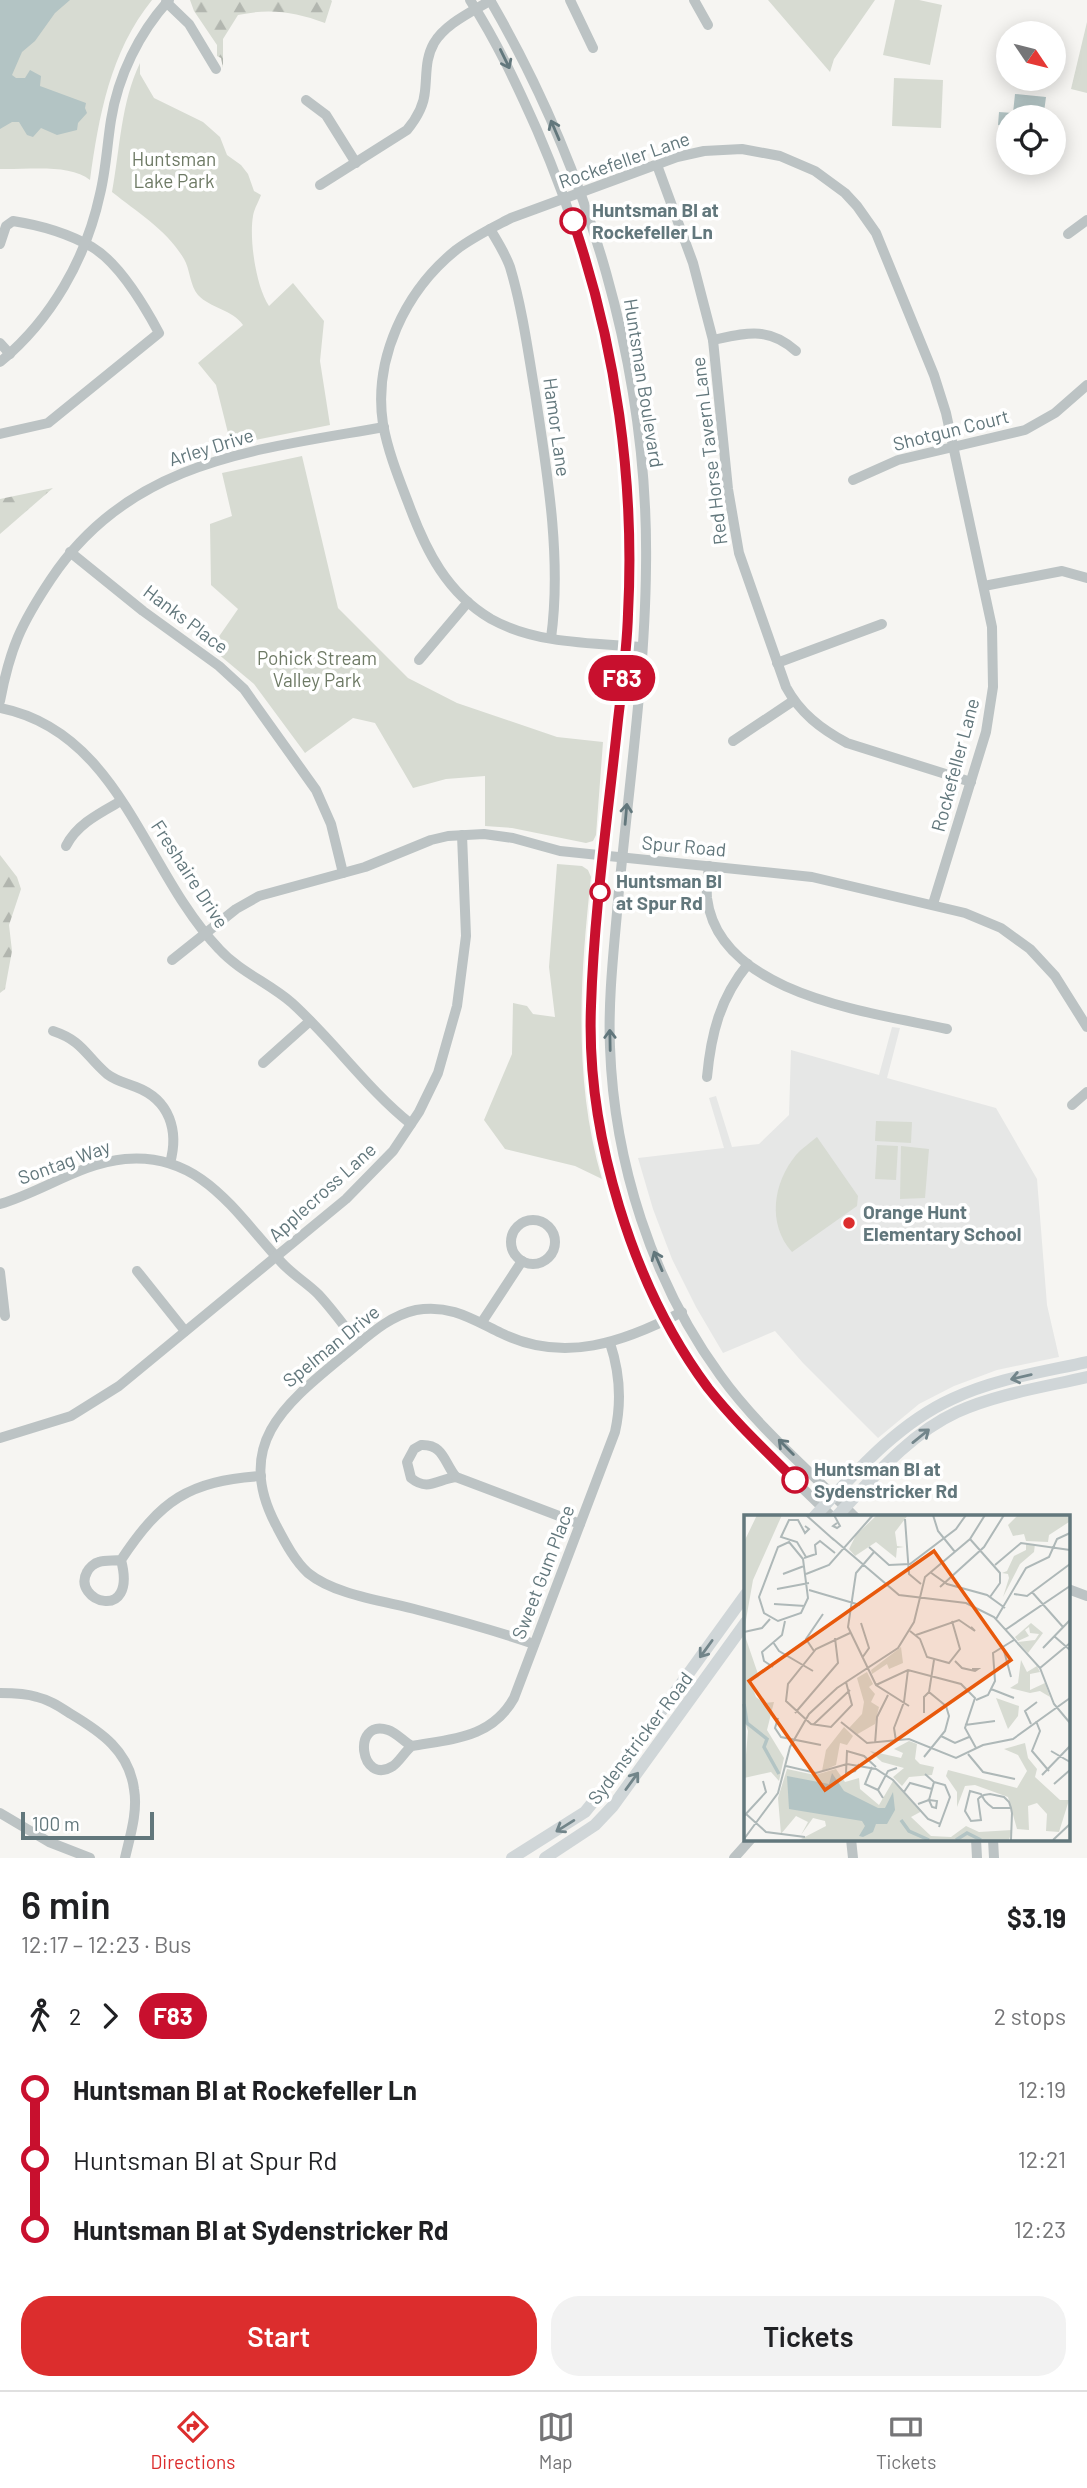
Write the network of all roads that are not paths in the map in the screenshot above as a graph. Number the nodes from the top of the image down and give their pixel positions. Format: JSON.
{"nodes":[{"id":1,"x":491,"y":0,"type":"edge"},
{"id":2,"x":570,"y":0,"type":"edge"},
{"id":3,"x":694,"y":0,"type":"edge"},
{"id":4,"x":167,"y":1,"type":"edge"},
{"id":5,"x":473,"y":5,"type":"edge"},
{"id":6,"x":708,"y":24,"type":"dead end"},
{"id":7,"x":593,"y":48,"type":"dead end"},
{"id":8,"x":216,"y":69,"type":"dead end"},
{"id":9,"x":306,"y":100,"type":"dead end"},
{"id":10,"x":356,"y":163,"type":"junction"},
{"id":11,"x":657,"y":165,"type":"junction"},
{"id":12,"x":320,"y":185,"type":"dead end"},
{"id":13,"x":580,"y":193,"type":"junction"},
{"id":14,"x":564,"y":198,"type":"junction"},
{"id":15,"x":1087,"y":220,"type":"edge"},
{"id":16,"x":490,"y":229,"type":"junction"},
{"id":17,"x":1068,"y":234,"type":"dead end"},
{"id":18,"x":0,"y":244,"type":"edge"},
{"id":19,"x":86,"y":244,"type":"junction"},
{"id":20,"x":713,"y":340,"type":"junction"},
{"id":21,"x":0,"y":343,"type":"edge"},
{"id":22,"x":796,"y":351,"type":"dead end"},
{"id":23,"x":10,"y":354,"type":"junction"},
{"id":24,"x":0,"y":362,"type":"edge"},
{"id":25,"x":1087,"y":385,"type":"edge"},
{"id":26,"x":384,"y":427,"type":"junction"},
{"id":27,"x":0,"y":434,"type":"edge"},
{"id":28,"x":954,"y":446,"type":"junction"},
{"id":29,"x":853,"y":480,"type":"dead end"},
{"id":30,"x":70,"y":552,"type":"junction"},
{"id":31,"x":1087,"y":578,"type":"edge"},
{"id":32,"x":984,"y":586,"type":"junction"},
{"id":33,"x":468,"y":602,"type":"junction"},
{"id":34,"x":882,"y":624,"type":"dead end"},
{"id":35,"x":551,"y":638,"type":"junction"},
{"id":36,"x":626,"y":646,"type":"junction"},
{"id":37,"x":642,"y":648,"type":"junction"},
{"id":38,"x":419,"y":660,"type":"dead end"},
{"id":39,"x":777,"y":663,"type":"junction"},
{"id":40,"x":0,"y":701,"type":"edge"},
{"id":41,"x":793,"y":701,"type":"junction"},
{"id":42,"x":0,"y":708,"type":"edge"},
{"id":43,"x":733,"y":741,"type":"dead end"},
{"id":44,"x":971,"y":782,"type":"junction"},
{"id":45,"x":121,"y":801,"type":"junction"},
{"id":46,"x":462,"y":835,"type":"junction"},
{"id":47,"x":66,"y":846,"type":"dead end"},
{"id":48,"x":604,"y":855,"type":"junction"},
{"id":49,"x":622,"y":857,"type":"junction"},
{"id":50,"x":709,"y":866,"type":"junction"},
{"id":51,"x":343,"y":873,"type":"junction"},
{"id":52,"x":933,"y":904,"type":"junction"},
{"id":53,"x":205,"y":933,"type":"junction"},
{"id":54,"x":172,"y":960,"type":"dead end"},
{"id":55,"x":748,"y":964,"type":"junction"},
{"id":56,"x":310,"y":1021,"type":"junction"},
{"id":57,"x":1087,"y":1027,"type":"edge"},
{"id":58,"x":947,"y":1029,"type":"dead end"},
{"id":59,"x":53,"y":1031,"type":"dead end"},
{"id":60,"x":262,"y":1063,"type":"dead end"},
{"id":61,"x":707,"y":1077,"type":"dead end"},
{"id":62,"x":1087,"y":1092,"type":"edge"},
{"id":63,"x":1072,"y":1105,"type":"dead end"},
{"id":64,"x":411,"y":1124,"type":"junction"},
{"id":65,"x":170,"y":1163,"type":"junction"},
{"id":66,"x":0,"y":1204,"type":"edge"},
{"id":67,"x":276,"y":1257,"type":"junction"},
{"id":68,"x":522,"y":1261,"type":"junction"},
{"id":69,"x":136,"y":1271,"type":"dead end"},
{"id":70,"x":0,"y":1272,"type":"edge"},
{"id":71,"x":682,"y":1312,"type":"junction"},
{"id":72,"x":5,"y":1316,"type":"dead end"},
{"id":73,"x":667,"y":1320,"type":"junction"},
{"id":74,"x":482,"y":1322,"type":"junction"},
{"id":75,"x":185,"y":1331,"type":"junction"},
{"id":76,"x":610,"y":1343,"type":"junction"},
{"id":77,"x":358,"y":1344,"type":"junction"},
{"id":78,"x":1087,"y":1362,"type":"edge"},
{"id":79,"x":1087,"y":1377,"type":"edge"},
{"id":80,"x":0,"y":1438,"type":"edge"},
{"id":81,"x":261,"y":1476,"type":"junction"},
{"id":82,"x":456,"y":1477,"type":"junction"},
{"id":83,"x":834,"y":1495,"type":"junction"},
{"id":84,"x":845,"y":1507,"type":"junction"},
{"id":85,"x":826,"y":1514,"type":"edge"},
{"id":86,"x":853,"y":1515,"type":"edge"},
{"id":87,"x":580,"y":1524,"type":"junction"},
{"id":88,"x":121,"y":1560,"type":"junction"},
{"id":89,"x":1070,"y":1590,"type":"edge"},
{"id":90,"x":1087,"y":1596,"type":"edge"},
{"id":91,"x":744,"y":1597,"type":"edge"},
{"id":92,"x":744,"y":1625,"type":"edge"},
{"id":93,"x":534,"y":1644,"type":"junction"},
{"id":94,"x":0,"y":1693,"type":"edge"},
{"id":95,"x":412,"y":1745,"type":"junction"},
{"id":96,"x":0,"y":1813,"type":"edge"},
{"id":97,"x":750,"y":1840,"type":"edge"},
{"id":98,"x":851,"y":1840,"type":"edge"},
{"id":99,"x":976,"y":1840,"type":"edge"},
{"id":100,"x":993,"y":1840,"type":"edge"},
{"id":101,"x":90,"y":1858,"type":"edge"},
{"id":102,"x":125,"y":1858,"type":"edge"},
{"id":103,"x":512,"y":1858,"type":"edge"},
{"id":104,"x":545,"y":1858,"type":"edge"},
{"id":105,"x":734,"y":1858,"type":"edge"},
{"id":106,"x":853,"y":1858,"type":"edge"},
{"id":107,"x":977,"y":1858,"type":"edge"},
{"id":108,"x":994,"y":1858,"type":"edge"}],
"edges":[{"from":1,"to":5,"type":"street"},
{"from":13,"to":1,"type":"street","name":"Huntsman Boulevard","one_way":true},
{"from":2,"to":7,"type":"street"},
{"from":3,"to":6,"type":"street"},
{"from":4,"to":8,"type":"street"},
{"from":4,"to":19,"type":"street"},
{"from":5,"to":10,"type":"street"},
{"from":5,"to":14,"type":"street","name":"Huntsman Boulevard","one_way":true},
{"from":9,"to":10,"type":"street"},
{"from":10,"to":12,"type":"street"},
{"from":11,"to":13,"type":"street","name":"Rockefeller Lane"},
{"from":11,"to":20,"type":"street","name":"Red Horse Tavern Lane"},
{"from":11,"to":28,"type":"street","name":"Rockefeller Lane"},
{"from":13,"to":14,"type":"street","name":"Rockefeller Lane"},
{"from":13,"to":37,"type":"street","name":"Huntsman Boulevard"},
{"from":14,"to":16,"type":"street","name":"Rockefeller Lane"},
{"from":14,"to":36,"type":"street","name":"Huntsman Boulevard"},
{"from":15,"to":17,"type":"street"},
{"from":16,"to":26,"type":"street","name":"Rockefeller Lane"},
{"from":16,"to":35,"type":"street","name":"Hamor Lane"},
{"from":18,"to":19,"type":"street"},
{"from":19,"to":23,"type":"street"},
{"from":19,"to":27,"type":"street"},
{"from":20,"to":22,"type":"street"},
{"from":20,"to":39,"type":"street","name":"Red Horse Tavern Lane"},
{"from":21,"to":23,"type":"street"},
{"from":23,"to":24,"type":"street"},
{"from":25,"to":28,"type":"street","name":"Shotgun Court"},
{"from":26,"to":30,"type":"street","name":"Arley Drive"},
{"from":26,"to":33,"type":"street","name":"Rockefeller Lane"},
{"from":28,"to":29,"type":"street","name":"Shotgun Court"},
{"from":28,"to":32,"type":"street","name":"Rockefeller Lane"},
{"from":30,"to":40,"type":"street","name":"Arley Drive"},
{"from":30,"to":51,"type":"street","name":"Hanks Place"},
{"from":31,"to":32,"type":"street"},
{"from":32,"to":44,"type":"street","name":"Rockefeller Lane"},
{"from":33,"to":35,"type":"street","name":"Rockefeller Lane"},
{"from":33,"to":38,"type":"street"},
{"from":34,"to":39,"type":"street"},
{"from":35,"to":36,"type":"street","name":"Rockefeller Lane"},
{"from":36,"to":37,"type":"street","name":"Rockefeller Lane"},
{"from":36,"to":48,"type":"street","name":"Huntsman Boulevard"},
{"from":49,"to":37,"type":"street","name":"Huntsman Boulevard","one_way":true},
{"from":39,"to":41,"type":"street","name":"Red Horse Tavern Lane"},
{"from":41,"to":43,"type":"street"},
{"from":41,"to":44,"type":"street","name":"Red Horse Tavern Lane"},
{"from":42,"to":45,"type":"street","name":"Freshaire Drive"},
{"from":44,"to":52,"type":"street","name":"Rockefeller Lane"},
{"from":45,"to":47,"type":"street"},
{"from":45,"to":53,"type":"street","name":"Freshaire Drive"},
{"from":46,"to":48,"type":"street","name":"Spur Road"},
{"from":46,"to":51,"type":"street","name":"Spur Road"},
{"from":46,"to":64,"type":"street","name":"Applecross Lane"},
{"from":48,"to":49,"type":"street","name":"Spur Road"},
{"from":48,"to":73,"type":"street","name":"Huntsman Boulevard"},
{"from":49,"to":50,"type":"street","name":"Spur Road"},
{"from":71,"to":49,"type":"street","name":"Huntsman Boulevard","one_way":true},
{"from":50,"to":52,"type":"street","name":"Spur Road"},
{"from":50,"to":55,"type":"street"},
{"from":51,"to":53,"type":"street","name":"Spur Road"},
{"from":52,"to":57,"type":"street","name":"Spur Road"},
{"from":53,"to":54,"type":"street","name":"Spur Road"},
{"from":53,"to":56,"type":"street","name":"Freshaire Drive"},
{"from":55,"to":58,"type":"street"},
{"from":55,"to":61,"type":"street"},
{"from":56,"to":60,"type":"street"},
{"from":56,"to":64,"type":"street","name":"Freshaire Drive"},
{"from":59,"to":65,"type":"street"},
{"from":62,"to":63,"type":"street"},
{"from":64,"to":67,"type":"street","name":"Applecross Lane"},
{"from":65,"to":66,"type":"street","name":"Sontag Way"},
{"from":65,"to":67,"type":"street","name":"Sontag Way"},
{"from":67,"to":75,"type":"street","name":"Applecross Lane"},
{"from":67,"to":77,"type":"street","name":"Sontag Way"},
{"from":68,"to":68,"type":"street"},
{"from":68,"to":74,"type":"street"},
{"from":69,"to":75,"type":"street"},
{"from":70,"to":72,"type":"street"},
{"from":71,"to":73,"type":"street","name":"Spelman Drive"},
{"from":83,"to":71,"type":"street","name":"Huntsman Boulevard","one_way":true},
{"from":73,"to":76,"type":"street","name":"Spelman Drive"},
{"from":73,"to":85,"type":"street","name":"Huntsman Boulevard"},
{"from":74,"to":76,"type":"street","name":"Spelman Drive"},
{"from":74,"to":77,"type":"street","name":"Spelman Drive"},
{"from":75,"to":80,"type":"street","name":"Applecross Lane"},
{"from":76,"to":87,"type":"street","name":"Sweet Gum Place"},
{"from":77,"to":81,"type":"street","name":"Spelman Drive"},
{"from":78,"to":83,"type":"main road","one_way":true},
{"from":84,"to":79,"type":"main road","one_way":true},
{"from":81,"to":88,"type":"street"},
{"from":81,"to":93,"type":"street","name":"Spelman Drive"},
{"from":82,"to":82,"type":"street"},
{"from":82,"to":87,"type":"street"},
{"from":83,"to":84,"type":"street","name":"Huntsman Boulevard"},
{"from":83,"to":85,"type":"main road"},
{"from":84,"to":85,"type":"main road"},
{"from":84,"to":86,"type":"street","name":"Huntsman Boulevard"},
{"from":87,"to":93,"type":"street","name":"Sweet Gum Place"},
{"from":88,"to":88,"type":"street"},
{"from":89,"to":90,"type":"street"},
{"from":91,"to":103,"type":"main road","name":"Sydenstricker Road","one_way":true},
{"from":104,"to":92,"type":"main road","name":"Sydenstricker Road","one_way":true},
{"from":93,"to":95,"type":"street","name":"Sweet Gum Place"},
{"from":94,"to":102,"type":"street"},
{"from":95,"to":95,"type":"street"},
{"from":96,"to":101,"type":"street"},
{"from":97,"to":105,"type":"street"},
{"from":98,"to":106,"type":"street"},
{"from":99,"to":107,"type":"street"},
{"from":100,"to":108,"type":"street"}]}
